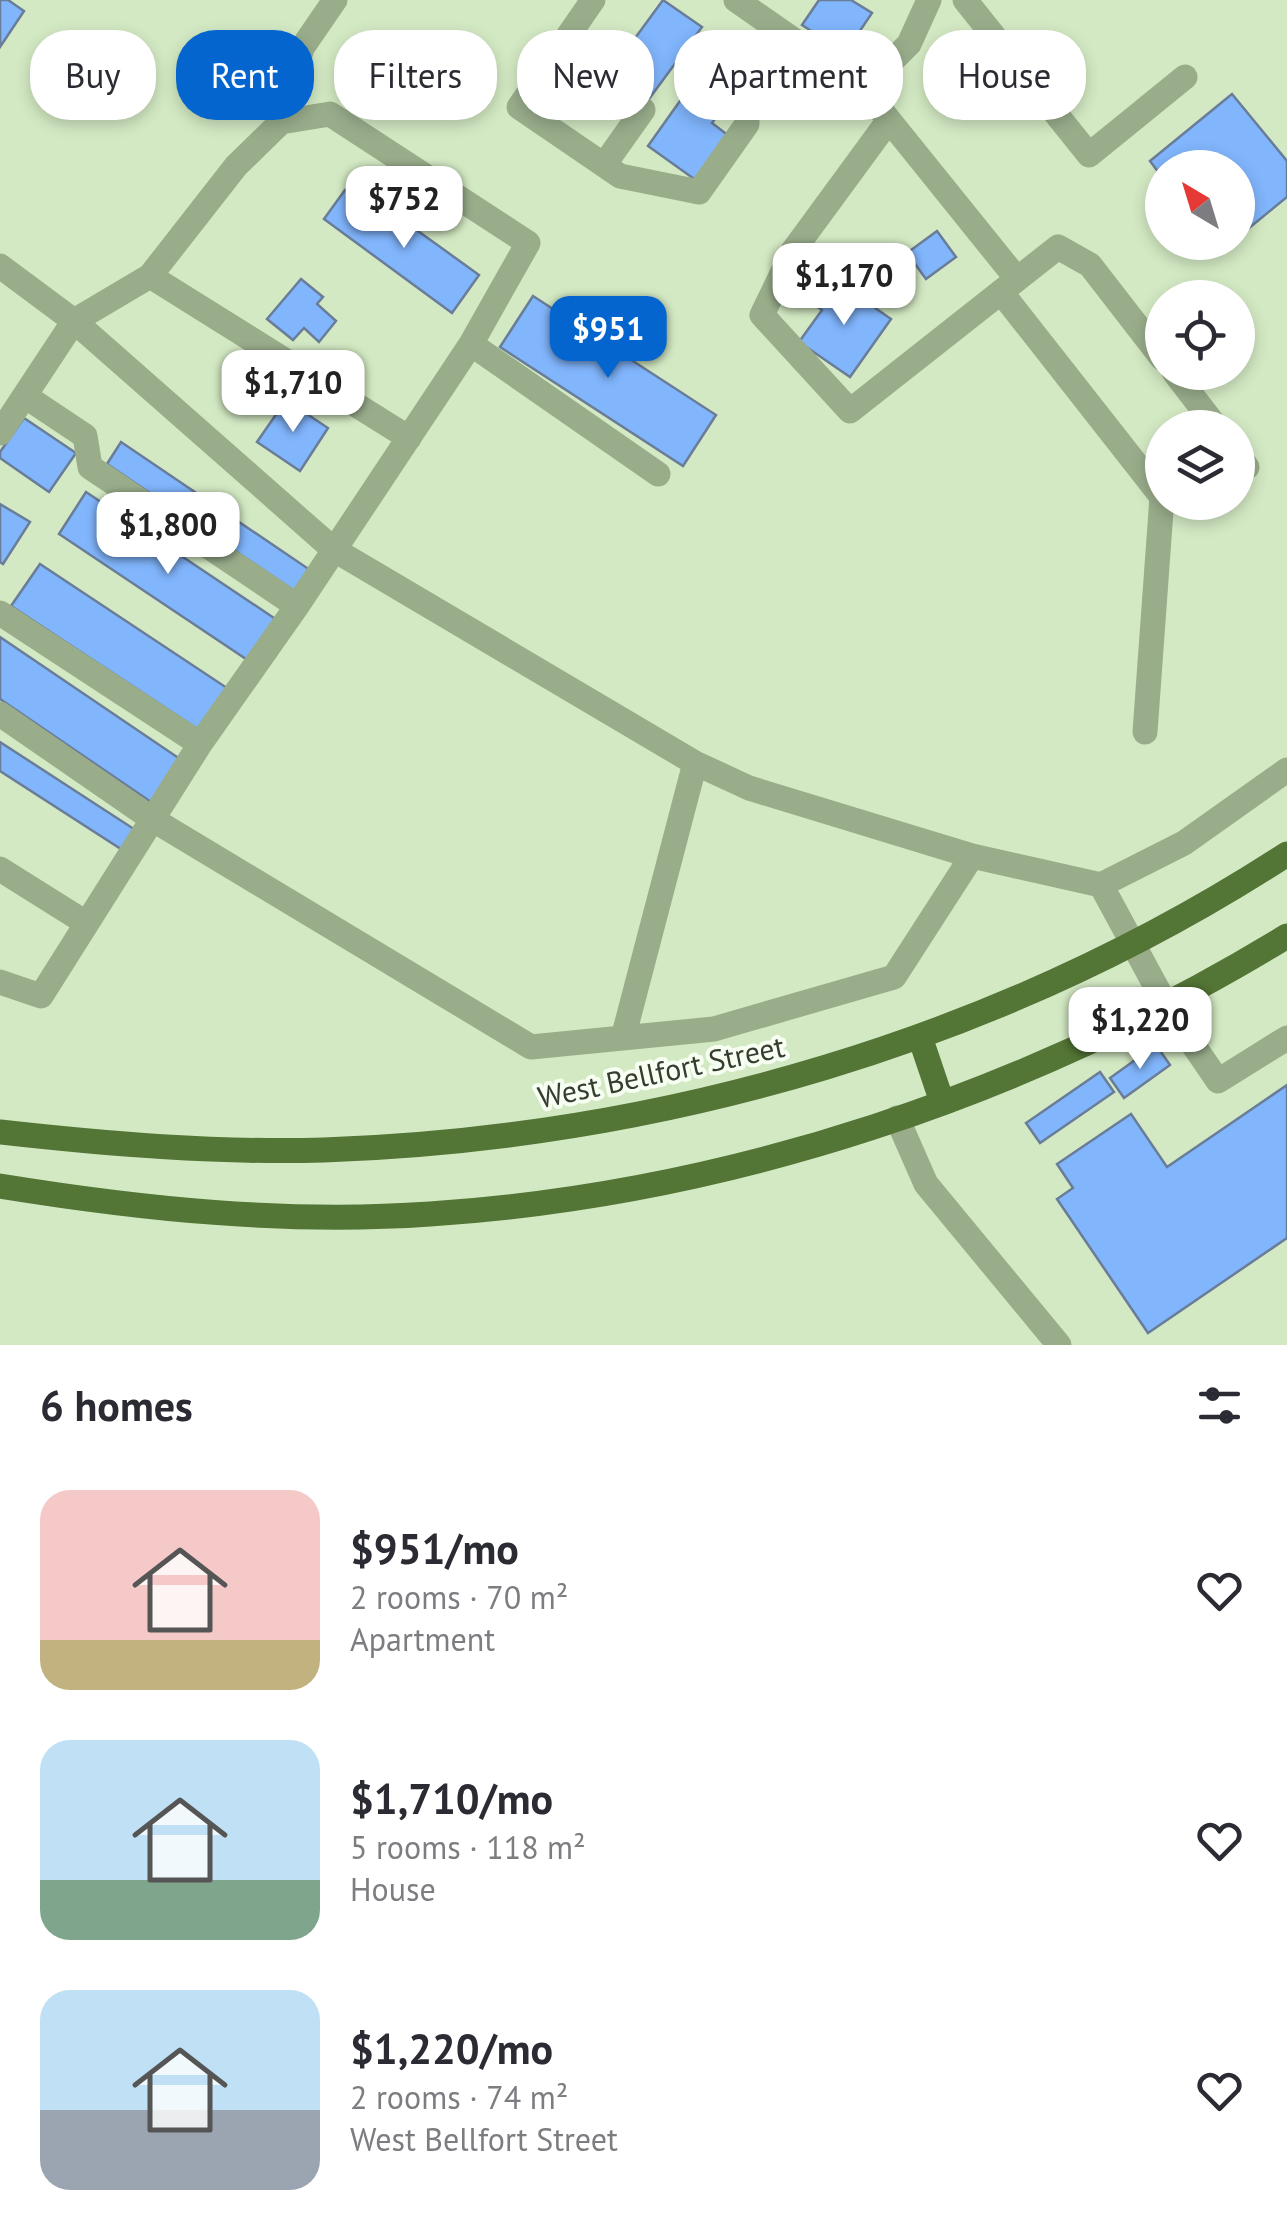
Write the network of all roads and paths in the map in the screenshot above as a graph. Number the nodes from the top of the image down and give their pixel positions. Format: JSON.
{"nodes":[{"id":1,"x":335,"y":0,"type":"edge"},
{"id":2,"x":592,"y":0,"type":"edge"},
{"id":3,"x":736,"y":0,"type":"edge"},
{"id":4,"x":929,"y":0,"type":"edge"},
{"id":5,"x":965,"y":0,"type":"edge"},
{"id":6,"x":572,"y":30,"type":"edge"},
{"id":7,"x":780,"y":30,"type":"edge"},
{"id":8,"x":903,"y":50,"type":"edge"},
{"id":9,"x":1185,"y":77,"type":"dead end"},
{"id":10,"x":537,"y":120,"type":"edge"},
{"id":11,"x":637,"y":120,"type":"edge"},
{"id":12,"x":747,"y":120,"type":"edge"},
{"id":13,"x":890,"y":120,"type":"joint"},
{"id":14,"x":281,"y":122,"type":"junction"},
{"id":15,"x":604,"y":165,"type":"junction"},
{"id":16,"x":0,"y":266,"type":"edge"},
{"id":17,"x":150,"y":276,"type":"junction"},
{"id":18,"x":1009,"y":285,"type":"junction"},
{"id":19,"x":74,"y":321,"type":"junction"},
{"id":20,"x":1145,"y":336,"type":"edge"},
{"id":21,"x":471,"y":344,"type":"junction"},
{"id":22,"x":1188,"y":390,"type":"edge"},
{"id":23,"x":25,"y":396,"type":"junction"},
{"id":24,"x":1203,"y":410,"type":"edge"},
{"id":25,"x":0,"y":433,"type":"edge"},
{"id":26,"x":409,"y":438,"type":"junction"},
{"id":27,"x":658,"y":474,"type":"dead end"},
{"id":28,"x":334,"y":549,"type":"junction"},
{"id":29,"x":296,"y":606,"type":"junction"},
{"id":30,"x":0,"y":613,"type":"edge"},
{"id":31,"x":0,"y":714,"type":"edge"},
{"id":32,"x":1145,"y":732,"type":"dead end"},
{"id":33,"x":200,"y":744,"type":"junction"},
{"id":34,"x":695,"y":763,"type":"junction"},
{"id":35,"x":1287,"y":770,"type":"edge"},
{"id":36,"x":152,"y":819,"type":"junction"},
{"id":37,"x":1287,"y":854,"type":"edge"},
{"id":38,"x":972,"y":856,"type":"junction"},
{"id":39,"x":0,"y":869,"type":"edge"},
{"id":40,"x":1101,"y":885,"type":"junction"},
{"id":41,"x":86,"y":923,"type":"junction"},
{"id":42,"x":1287,"y":936,"type":"edge"},
{"id":43,"x":1132,"y":944,"type":"junction"},
{"id":44,"x":0,"y":982,"type":"edge"},
{"id":45,"x":1166,"y":1005,"type":"junction"},
{"id":46,"x":920,"y":1037,"type":"junction"},
{"id":47,"x":623,"y":1038,"type":"junction"},
{"id":48,"x":1287,"y":1038,"type":"edge"},
{"id":49,"x":942,"y":1102,"type":"junction"},
{"id":50,"x":897,"y":1118,"type":"junction"},
{"id":51,"x":0,"y":1132,"type":"edge"},
{"id":52,"x":0,"y":1186,"type":"edge"},
{"id":53,"x":1059,"y":1345,"type":"edge"}],
"edges":[{"from":1,"to":14,"type":"lane"},
{"from":2,"to":6,"type":"lane"},
{"from":3,"to":7,"type":"lane"},
{"from":4,"to":8,"type":"lane"},
{"from":5,"to":9,"type":"lane"},
{"from":10,"to":15,"type":"lane"},
{"from":11,"to":15,"type":"lane"},
{"from":12,"to":15,"type":"lane"},
{"from":13,"to":18,"type":"lane"},
{"from":13,"to":18,"type":"lane"},
{"from":14,"to":17,"type":"lane"},
{"from":14,"to":21,"type":"lane"},
{"from":16,"to":19,"type":"lane"},
{"from":17,"to":19,"type":"lane"},
{"from":17,"to":26,"type":"lane"},
{"from":18,"to":20,"type":"lane"},
{"from":18,"to":32,"type":"lane"},
{"from":19,"to":23,"type":"lane"},
{"from":19,"to":28,"type":"lane"},
{"from":21,"to":26,"type":"lane"},
{"from":21,"to":27,"type":"lane"},
{"from":22,"to":24,"type":"lane"},
{"from":23,"to":25,"type":"lane"},
{"from":23,"to":29,"type":"lane"},
{"from":26,"to":28,"type":"lane"},
{"from":28,"to":29,"type":"lane"},
{"from":28,"to":34,"type":"lane"},
{"from":29,"to":33,"type":"lane"},
{"from":30,"to":33,"type":"lane"},
{"from":31,"to":36,"type":"lane"},
{"from":33,"to":36,"type":"lane"},
{"from":34,"to":38,"type":"lane"},
{"from":34,"to":47,"type":"lane"},
{"from":35,"to":40,"type":"lane"},
{"from":36,"to":41,"type":"lane"},
{"from":36,"to":47,"type":"lane"},
{"from":37,"to":43,"type":"main road","name":"West Bellfort Street"},
{"from":38,"to":40,"type":"lane"},
{"from":38,"to":47,"type":"lane"},
{"from":39,"to":41,"type":"lane"},
{"from":40,"to":43,"type":"lane"},
{"from":41,"to":44,"type":"lane"},
{"from":42,"to":45,"type":"main road"},
{"from":43,"to":45,"type":"lane"},
{"from":43,"to":46,"type":"main road","name":"West Bellfort Street"},
{"from":45,"to":48,"type":"lane"},
{"from":45,"to":49,"type":"main road"},
{"from":46,"to":49,"type":"main road"},
{"from":46,"to":51,"type":"main road","name":"West Bellfort Street"},
{"from":49,"to":50,"type":"main road"},
{"from":50,"to":52,"type":"main road"},
{"from":50,"to":53,"type":"lane"}]}
